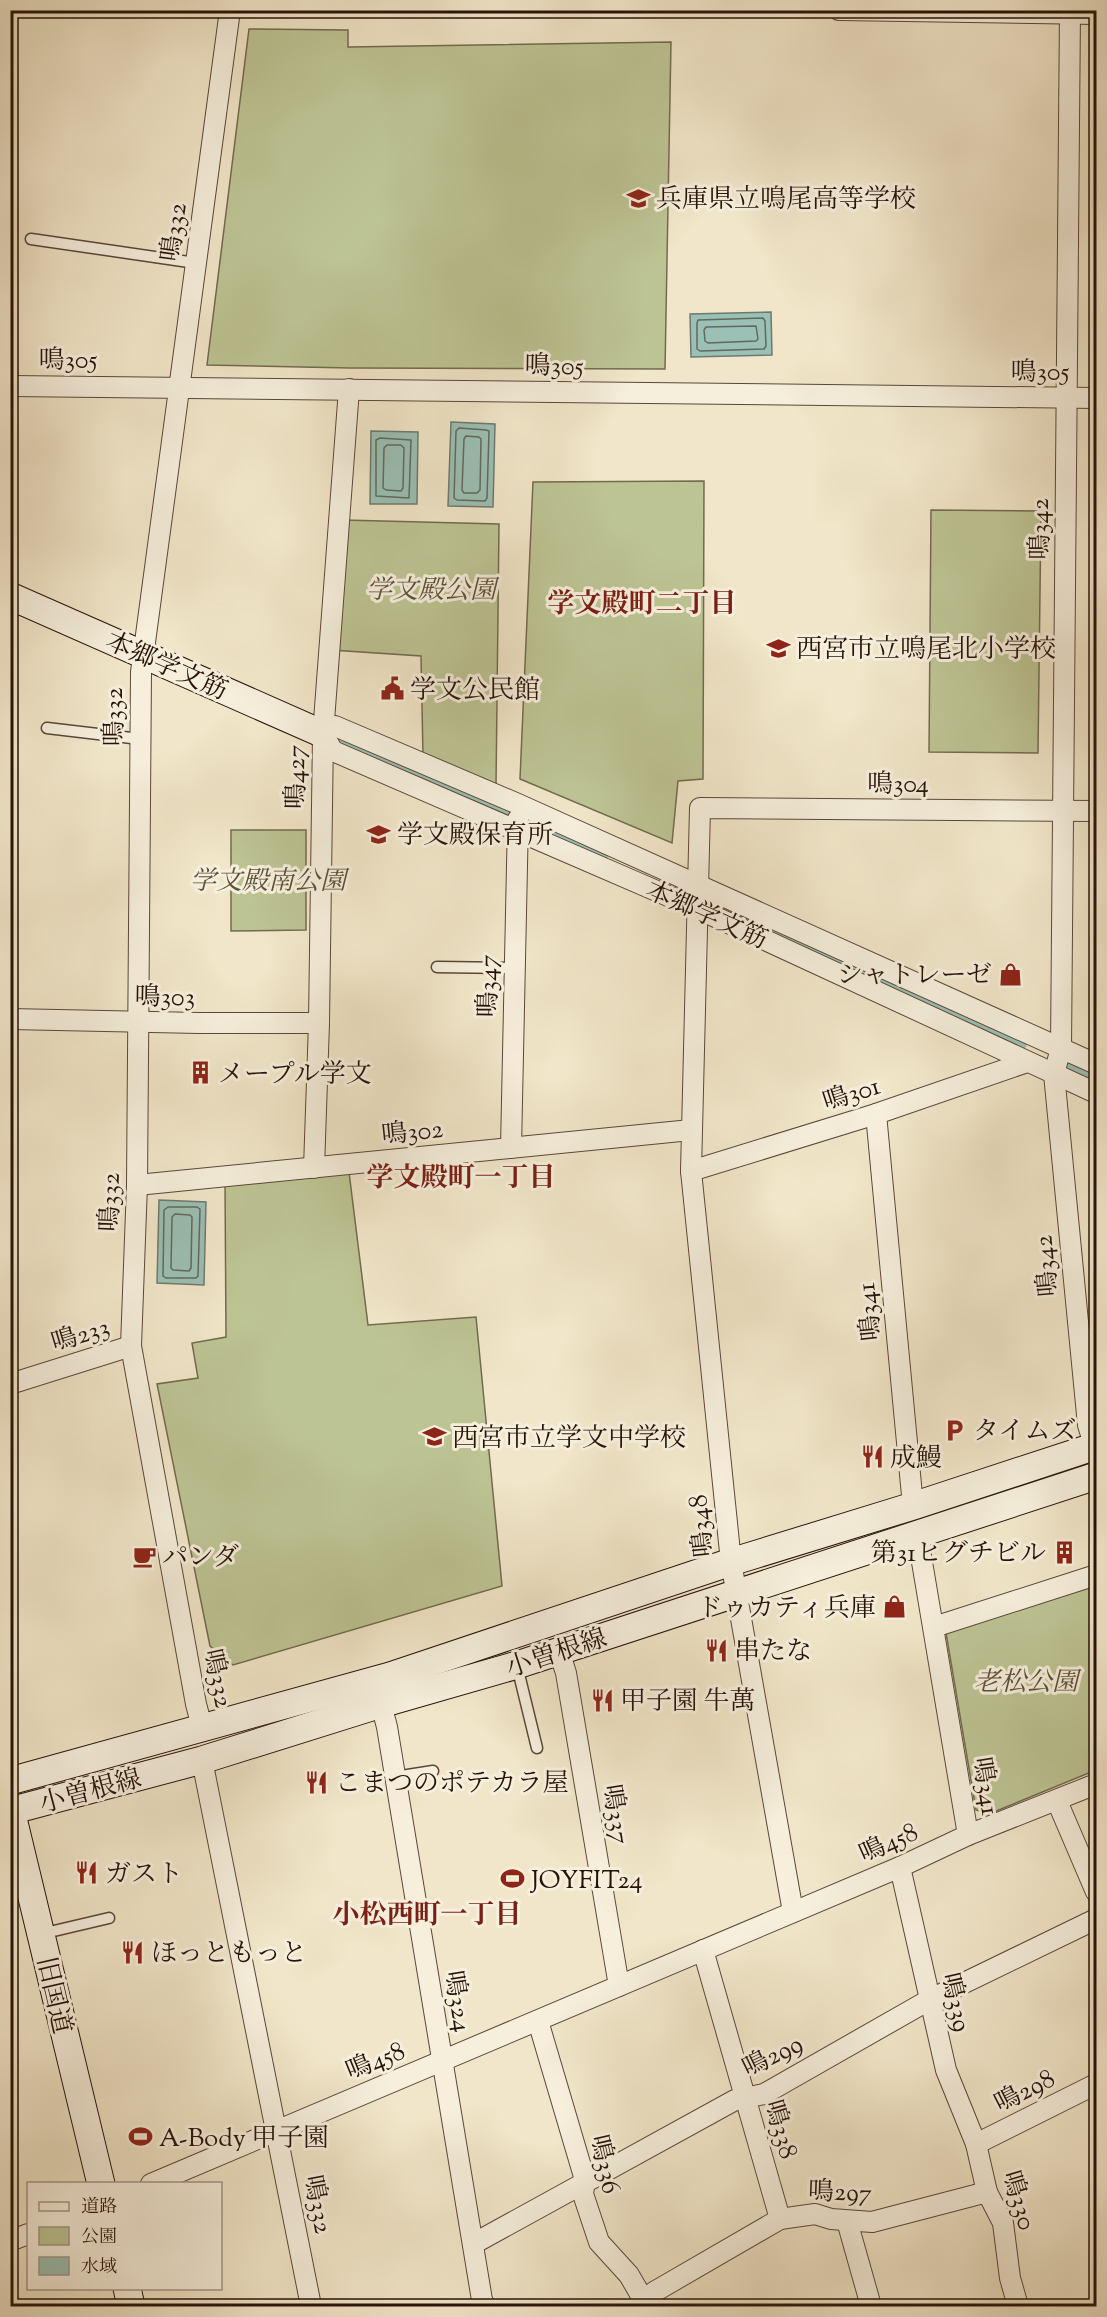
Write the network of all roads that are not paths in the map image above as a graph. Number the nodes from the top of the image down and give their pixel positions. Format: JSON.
{"nodes":[{"id":1,"x":230,"y":10,"type":"edge"},
{"id":2,"x":839,"y":10,"type":"edge"},
{"id":3,"x":890,"y":11,"type":"edge"},
{"id":4,"x":1070,"y":12,"type":"edge"},
{"id":5,"x":1096,"y":14,"type":"edge"},
{"id":6,"x":32,"y":239,"type":"dead end"},
{"id":7,"x":196,"y":263,"type":"junction"},
{"id":8,"x":10,"y":386,"type":"edge"},
{"id":9,"x":180,"y":388,"type":"junction"},
{"id":10,"x":349,"y":389,"type":"junction"},
{"id":11,"x":1067,"y":398,"type":"junction"},
{"id":12,"x":1096,"y":398,"type":"edge"},
{"id":13,"x":10,"y":596,"type":"edge"},
{"id":14,"x":142,"y":655,"type":"junction"},
{"id":15,"x":47,"y":728,"type":"dead end"},
{"id":16,"x":323,"y":734,"type":"junction"},
{"id":17,"x":140,"y":739,"type":"junction"},
{"id":18,"x":699,"y":808,"type":"joint"},
{"id":19,"x":1064,"y":811,"type":"junction"},
{"id":20,"x":1096,"y":811,"type":"edge"},
{"id":21,"x":518,"y":818,"type":"junction"},
{"id":22,"x":698,"y":897,"type":"junction"},
{"id":23,"x":437,"y":967,"type":"dead end"},
{"id":24,"x":515,"y":968,"type":"junction"},
{"id":25,"x":10,"y":1019,"type":"edge"},
{"id":26,"x":138,"y":1022,"type":"junction"},
{"id":27,"x":319,"y":1023,"type":"junction"},
{"id":28,"x":1060,"y":1048,"type":"junction"},
{"id":29,"x":1027,"y":1062,"type":"junction"},
{"id":30,"x":1096,"y":1064,"type":"edge"},
{"id":31,"x":1054,"y":1074,"type":"junction"},
{"id":32,"x":1096,"y":1093,"type":"edge"},
{"id":33,"x":876,"y":1114,"type":"junction"},
{"id":34,"x":691,"y":1130,"type":"junction"},
{"id":35,"x":511,"y":1148,"type":"junction"},
{"id":36,"x":314,"y":1168,"type":"junction"},
{"id":37,"x":692,"y":1171,"type":"junction"},
{"id":38,"x":137,"y":1185,"type":"junction"},
{"id":39,"x":132,"y":1346,"type":"junction"},
{"id":40,"x":10,"y":1384,"type":"edge"},
{"id":41,"x":1096,"y":1448,"type":"edge"},
{"id":42,"x":1096,"y":1476,"type":"edge"},
{"id":43,"x":914,"y":1506,"type":"junction"},
{"id":44,"x":919,"y":1533,"type":"junction"},
{"id":45,"x":731,"y":1562,"type":"junction"},
{"id":46,"x":1096,"y":1575,"type":"edge"},
{"id":47,"x":737,"y":1593,"type":"junction"},
{"id":48,"x":934,"y":1627,"type":"junction"},
{"id":49,"x":560,"y":1651,"type":"junction"},
{"id":50,"x":517,"y":1665,"type":"junction"},
{"id":51,"x":381,"y":1704,"type":"junction"},
{"id":52,"x":202,"y":1727,"type":"junction"},
{"id":53,"x":537,"y":1748,"type":"dead end"},
{"id":54,"x":202,"y":1760,"type":"junction"},
{"id":55,"x":433,"y":1771,"type":"dead end"},
{"id":56,"x":395,"y":1777,"type":"junction"},
{"id":57,"x":10,"y":1781,"type":"edge"},
{"id":58,"x":1096,"y":1784,"type":"edge"},
{"id":59,"x":1057,"y":1801,"type":"junction"},
{"id":60,"x":11,"y":1809,"type":"edge"},
{"id":61,"x":968,"y":1835,"type":"junction"},
{"id":62,"x":900,"y":1867,"type":"junction"},
{"id":63,"x":1096,"y":1892,"type":"edge"},
{"id":64,"x":793,"y":1912,"type":"junction"},
{"id":65,"x":110,"y":1918,"type":"dead end"},
{"id":66,"x":1096,"y":1919,"type":"edge"},
{"id":67,"x":41,"y":1935,"type":"junction"},
{"id":68,"x":702,"y":1950,"type":"junction"},
{"id":69,"x":619,"y":1986,"type":"junction"},
{"id":70,"x":929,"y":2000,"type":"junction"},
{"id":71,"x":538,"y":2021,"type":"junction"},
{"id":72,"x":442,"y":2062,"type":"junction"},
{"id":73,"x":1096,"y":2084,"type":"edge"},
{"id":74,"x":746,"y":2099,"type":"junction"},
{"id":75,"x":277,"y":2130,"type":"junction"},
{"id":76,"x":976,"y":2144,"type":"junction"},
{"id":77,"x":585,"y":2180,"type":"junction"},
{"id":78,"x":101,"y":2182,"type":"edge"},
{"id":79,"x":156,"y":2182,"type":"edge"},
{"id":80,"x":987,"y":2192,"type":"junction"},
{"id":81,"x":780,"y":2219,"type":"junction"},
{"id":82,"x":847,"y":2221,"type":"junction"},
{"id":83,"x":27,"y":2234,"type":"edge"},
{"id":84,"x":10,"y":2241,"type":"edge"},
{"id":85,"x":473,"y":2244,"type":"junction"},
{"id":86,"x":127,"y":2290,"type":"edge"},
{"id":87,"x":645,"y":2306,"type":"edge"},
{"id":88,"x":131,"y":2307,"type":"edge"},
{"id":89,"x":311,"y":2307,"type":"edge"},
{"id":90,"x":485,"y":2307,"type":"edge"},
{"id":91,"x":871,"y":2307,"type":"edge"},
{"id":92,"x":1018,"y":2307,"type":"edge"}],
"edges":[{"from":1,"to":7,"type":"street","name":"鳴332"},
{"from":2,"to":3,"type":"street"},
{"from":3,"to":4,"type":"street"},
{"from":4,"to":5,"type":"street"},
{"from":4,"to":11,"type":"street","name":"鳴342"},
{"from":6,"to":7,"type":"lane"},
{"from":7,"to":9,"type":"street","name":"鳴332"},
{"from":8,"to":9,"type":"street","name":"鳴305"},
{"from":9,"to":10,"type":"street","name":"鳴305"},
{"from":9,"to":14,"type":"street","name":"鳴332"},
{"from":10,"to":11,"type":"street","name":"鳴305"},
{"from":10,"to":16,"type":"street","name":"鳴427"},
{"from":11,"to":12,"type":"street","name":"鳴305"},
{"from":11,"to":19,"type":"street","name":"鳴342"},
{"from":13,"to":14,"type":"street","name":"本郷学文筋"},
{"from":14,"to":16,"type":"street","name":"本郷学文筋"},
{"from":14,"to":17,"type":"street","name":"鳴332"},
{"from":15,"to":17,"type":"lane"},
{"from":16,"to":21,"type":"street","name":"本郷学文筋"},
{"from":16,"to":27,"type":"street","name":"鳴427"},
{"from":17,"to":26,"type":"street","name":"鳴332"},
{"from":18,"to":19,"type":"street","name":"鳴304"},
{"from":18,"to":22,"type":"street","name":"鳴348"},
{"from":19,"to":20,"type":"street","name":"鳴304"},
{"from":19,"to":28,"type":"street","name":"鳴342"},
{"from":21,"to":22,"type":"street","name":"本郷学文筋"},
{"from":21,"to":24,"type":"street","name":"鳴347"},
{"from":22,"to":28,"type":"street","name":"本郷学文筋"},
{"from":22,"to":29,"type":"street","name":"本郷学文筋"},
{"from":22,"to":34,"type":"street","name":"鳴348"},
{"from":23,"to":24,"type":"lane"},
{"from":24,"to":35,"type":"street","name":"鳴347"},
{"from":25,"to":26,"type":"street","name":"鳴303"},
{"from":26,"to":27,"type":"street","name":"鳴303"},
{"from":26,"to":38,"type":"street","name":"鳴332"},
{"from":27,"to":36,"type":"street","name":"鳴427"},
{"from":28,"to":30,"type":"street","name":"本郷学文筋"},
{"from":28,"to":31,"type":"street","name":"鳴342"},
{"from":29,"to":31,"type":"street","name":"本郷学文筋"},
{"from":29,"to":33,"type":"street","name":"鳴301"},
{"from":31,"to":32,"type":"street","name":"本郷学文筋"},
{"from":31,"to":41,"type":"street","name":"鳴342"},
{"from":33,"to":37,"type":"street","name":"鳴301"},
{"from":33,"to":43,"type":"street","name":"鳴341"},
{"from":34,"to":35,"type":"street","name":"鳴302"},
{"from":34,"to":37,"type":"street","name":"鳴348"},
{"from":35,"to":36,"type":"street","name":"鳴302"},
{"from":36,"to":38,"type":"street","name":"鳴302"},
{"from":37,"to":45,"type":"street","name":"鳴348"},
{"from":38,"to":39,"type":"street","name":"鳴332"},
{"from":39,"to":40,"type":"street","name":"鳴233"},
{"from":39,"to":52,"type":"street","name":"鳴332"},
{"from":41,"to":43,"type":"street","name":"小曽根線"},
{"from":42,"to":44,"type":"street","name":"小曽根線"},
{"from":43,"to":45,"type":"street","name":"小曽根線"},
{"from":44,"to":47,"type":"street","name":"小曽根線"},
{"from":44,"to":48,"type":"street","name":"鳴341"},
{"from":45,"to":47,"type":"street","name":"鳴348"},
{"from":45,"to":52,"type":"street","name":"小曽根線"},
{"from":46,"to":48,"type":"street"},
{"from":47,"to":49,"type":"street","name":"小曽根線"},
{"from":47,"to":64,"type":"street","name":"鳴348"},
{"from":48,"to":61,"type":"street","name":"鳴341"},
{"from":49,"to":50,"type":"street","name":"小曽根線"},
{"from":49,"to":69,"type":"street","name":"鳴337"},
{"from":50,"to":51,"type":"street","name":"小曽根線"},
{"from":50,"to":53,"type":"lane"},
{"from":51,"to":54,"type":"street","name":"小曽根線"},
{"from":51,"to":56,"type":"street","name":"鳴324"},
{"from":52,"to":57,"type":"street","name":"小曽根線"},
{"from":54,"to":60,"type":"street","name":"小曽根線"},
{"from":54,"to":75,"type":"street","name":"鳴332"},
{"from":55,"to":56,"type":"lane"},
{"from":56,"to":72,"type":"street","name":"鳴324"},
{"from":58,"to":59,"type":"street","name":"鳴458"},
{"from":59,"to":61,"type":"street","name":"鳴458"},
{"from":59,"to":63,"type":"street"},
{"from":60,"to":67,"type":"street","name":"旧国道"},
{"from":61,"to":62,"type":"street","name":"鳴458"},
{"from":62,"to":64,"type":"street","name":"鳴458"},
{"from":62,"to":70,"type":"street","name":"鳴339"},
{"from":64,"to":68,"type":"street","name":"鳴458"},
{"from":65,"to":67,"type":"lane"},
{"from":66,"to":70,"type":"street","name":"鳴299"},
{"from":67,"to":78,"type":"street","name":"旧国道"},
{"from":68,"to":69,"type":"street","name":"鳴458"},
{"from":68,"to":74,"type":"street","name":"鳴338"},
{"from":69,"to":71,"type":"street","name":"鳴458"},
{"from":70,"to":74,"type":"street","name":"鳴299"},
{"from":70,"to":76,"type":"street","name":"鳴339"},
{"from":71,"to":72,"type":"street","name":"鳴458"},
{"from":71,"to":77,"type":"street","name":"鳴336"},
{"from":72,"to":75,"type":"street","name":"鳴458"},
{"from":72,"to":85,"type":"street","name":"鳴324"},
{"from":73,"to":76,"type":"street","name":"鳴298"},
{"from":74,"to":77,"type":"street","name":"鳴299"},
{"from":74,"to":81,"type":"street","name":"鳴338"},
{"from":75,"to":79,"type":"street","name":"鳴458"},
{"from":75,"to":89,"type":"street","name":"鳴332"},
{"from":76,"to":80,"type":"street","name":"鳴330"},
{"from":77,"to":85,"type":"street","name":"鳴299"},
{"from":77,"to":87,"type":"street","name":"鳴336"},
{"from":80,"to":82,"type":"street","name":"鳴297"},
{"from":80,"to":92,"type":"street","name":"鳴330"},
{"from":81,"to":82,"type":"street","name":"鳴297"},
{"from":81,"to":87,"type":"street","name":"鳴297"},
{"from":82,"to":91,"type":"street"},
{"from":83,"to":84,"type":"street"},
{"from":85,"to":90,"type":"street","name":"鳴324"},
{"from":86,"to":88,"type":"street"}]}
